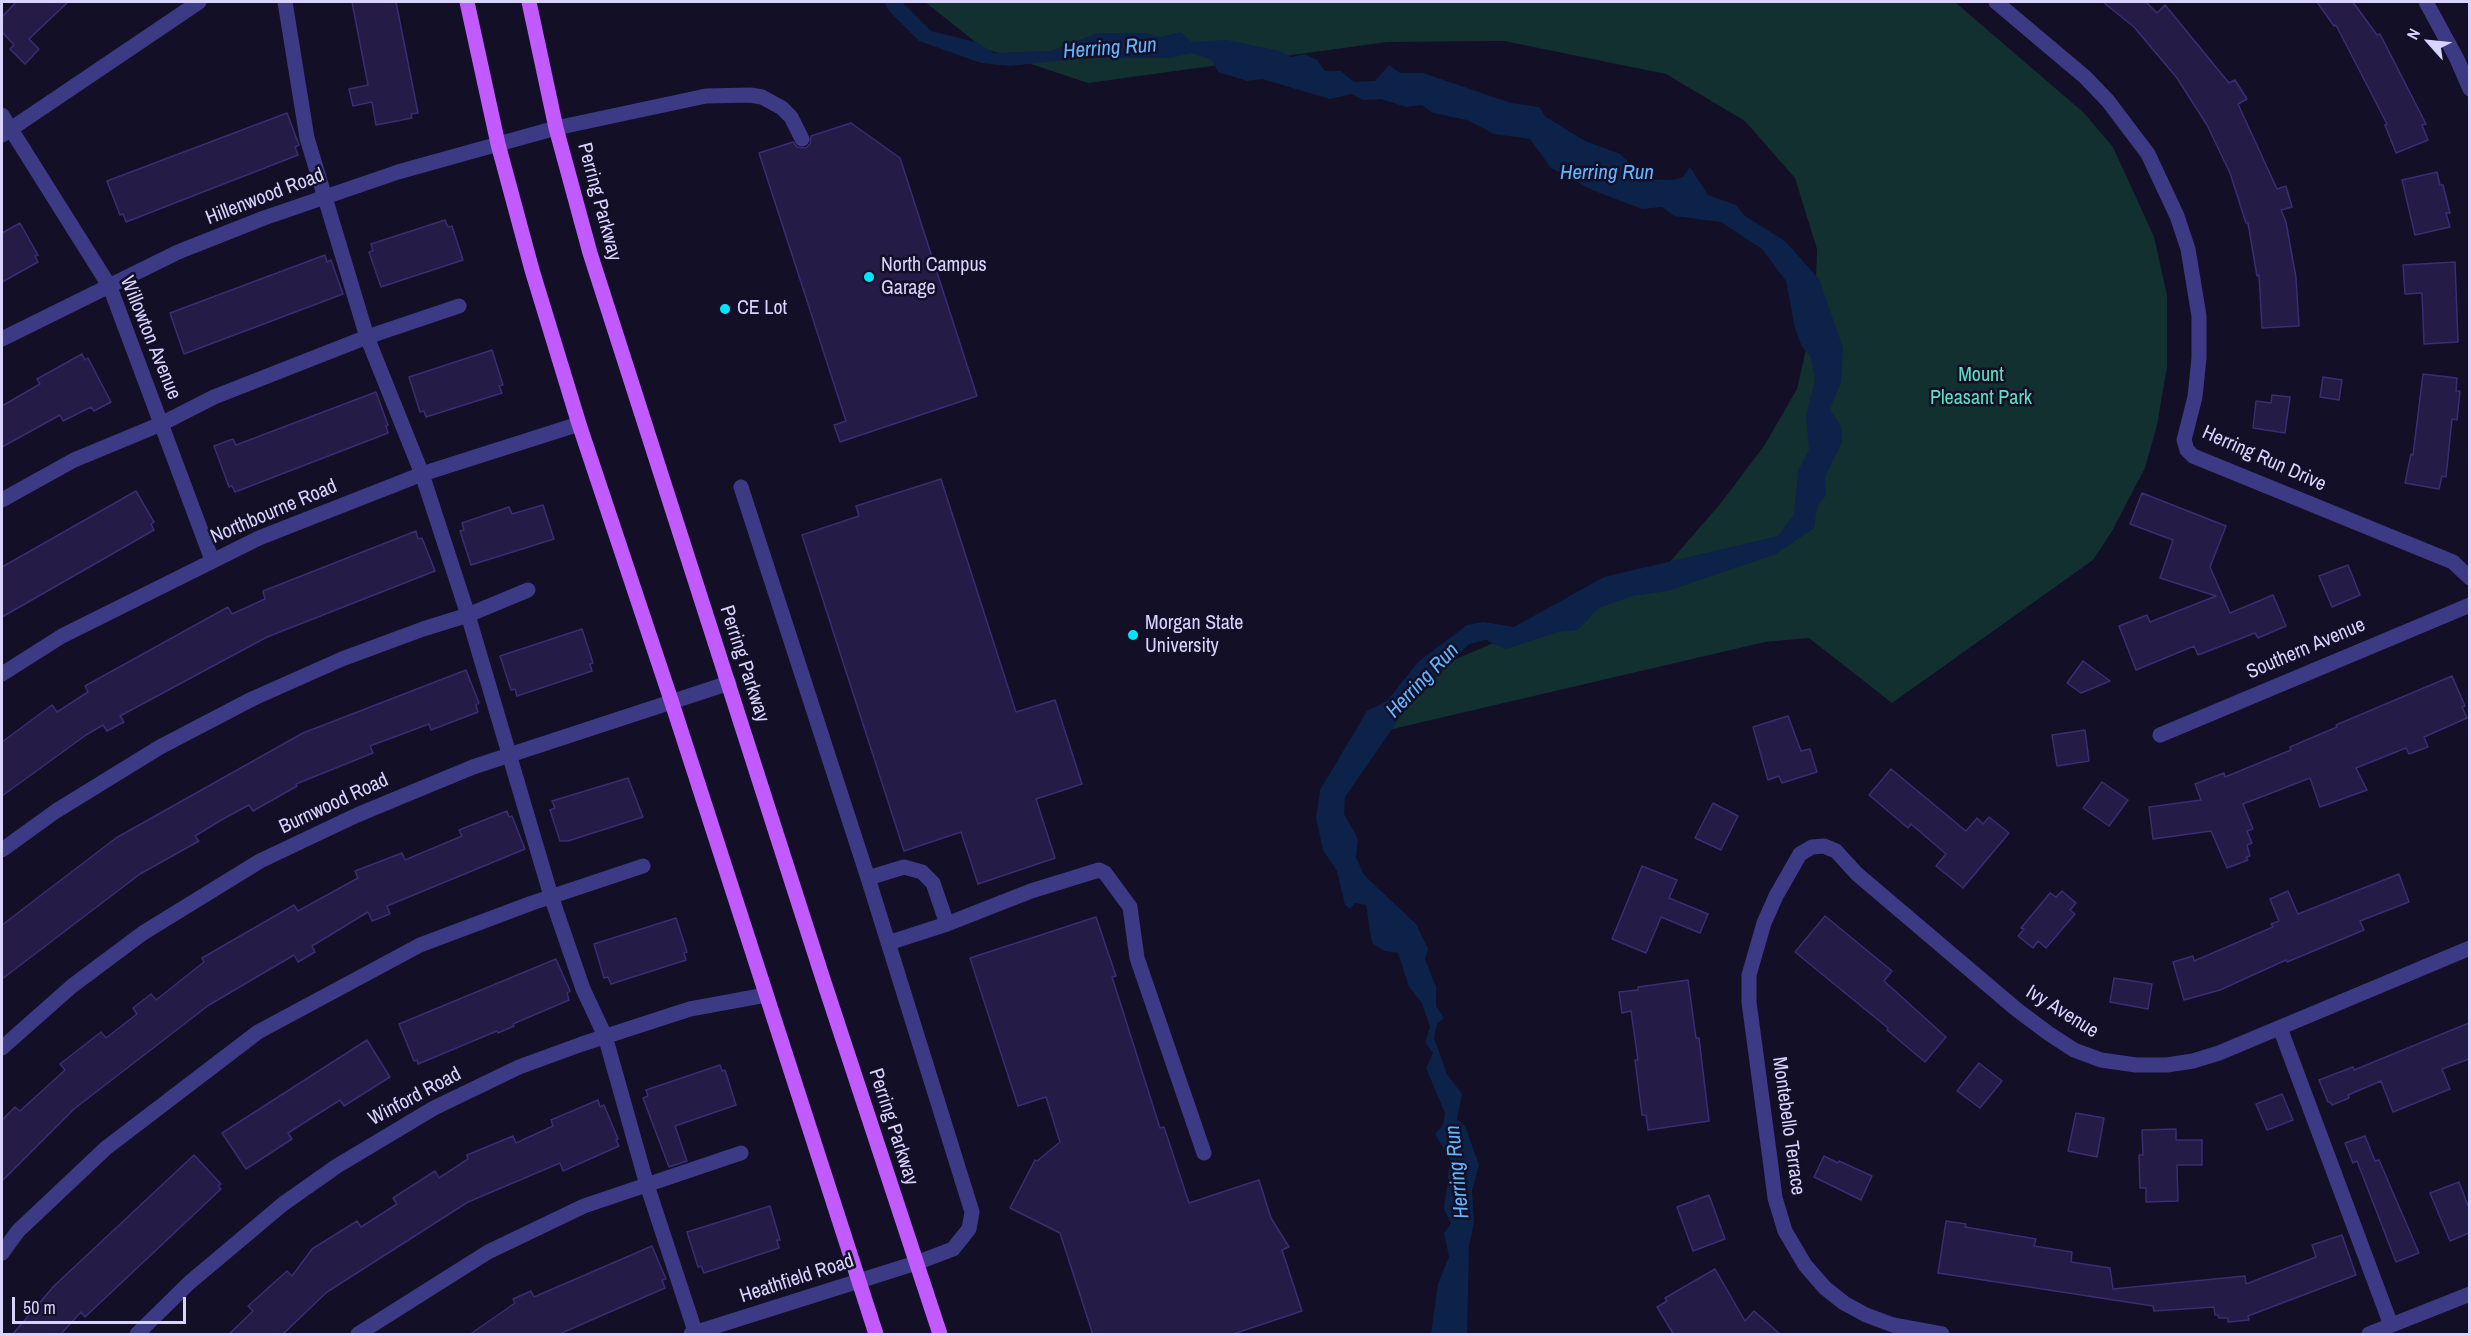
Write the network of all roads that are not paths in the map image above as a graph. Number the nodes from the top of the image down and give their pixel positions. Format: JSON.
{"nodes":[{"id":1,"x":199,"y":2,"type":"edge"},
{"id":2,"x":285,"y":2,"type":"edge"},
{"id":3,"x":467,"y":2,"type":"edge"},
{"id":4,"x":529,"y":2,"type":"edge"},
{"id":5,"x":1996,"y":2,"type":"edge"},
{"id":6,"x":2426,"y":2,"type":"edge"},
{"id":7,"x":2469,"y":89,"type":"edge"},
{"id":8,"x":2,"y":115,"type":"edge"},
{"id":9,"x":556,"y":128,"type":"junction"},
{"id":10,"x":7,"y":132,"type":"edge"},
{"id":11,"x":802,"y":139,"type":"dead end"},
{"id":12,"x":498,"y":144,"type":"junction"},
{"id":13,"x":325,"y":196,"type":"junction"},
{"id":14,"x":110,"y":287,"type":"junction"},
{"id":15,"x":459,"y":306,"type":"dead end"},
{"id":16,"x":367,"y":337,"type":"junction"},
{"id":17,"x":2,"y":339,"type":"edge"},
{"id":18,"x":161,"y":424,"type":"junction"},
{"id":19,"x":579,"y":424,"type":"junction"},
{"id":20,"x":422,"y":474,"type":"junction"},
{"id":21,"x":741,"y":488,"type":"dead end"},
{"id":22,"x":2,"y":500,"type":"edge"},
{"id":23,"x":212,"y":560,"type":"junction"},
{"id":24,"x":2469,"y":578,"type":"edge"},
{"id":25,"x":528,"y":590,"type":"dead end"},
{"id":26,"x":2469,"y":605,"type":"edge"},
{"id":27,"x":468,"y":615,"type":"junction"},
{"id":28,"x":2,"y":674,"type":"edge"},
{"id":29,"x":729,"y":683,"type":"junction"},
{"id":30,"x":672,"y":703,"type":"junction"},
{"id":31,"x":2160,"y":735,"type":"dead end"},
{"id":32,"x":511,"y":756,"type":"junction"},
{"id":33,"x":1812,"y":847,"type":"joint"},
{"id":34,"x":2,"y":850,"type":"edge"},
{"id":35,"x":643,"y":866,"type":"dead end"},
{"id":36,"x":868,"y":878,"type":"junction"},
{"id":37,"x":551,"y":896,"type":"junction"},
{"id":38,"x":946,"y":924,"type":"junction"},
{"id":39,"x":888,"y":943,"type":"junction"},
{"id":40,"x":2469,"y":948,"type":"edge"},
{"id":41,"x":766,"y":995,"type":"junction"},
{"id":42,"x":2280,"y":1028,"type":"junction"},
{"id":43,"x":605,"y":1036,"type":"junction"},
{"id":44,"x":2,"y":1048,"type":"edge"},
{"id":45,"x":741,"y":1153,"type":"dead end"},
{"id":46,"x":1204,"y":1153,"type":"dead end"},
{"id":47,"x":647,"y":1185,"type":"junction"},
{"id":48,"x":2,"y":1253,"type":"edge"},
{"id":49,"x":916,"y":1263,"type":"junction"},
{"id":50,"x":859,"y":1281,"type":"junction"},
{"id":51,"x":2469,"y":1294,"type":"edge"},
{"id":52,"x":2380,"y":1331,"type":"edge"},
{"id":53,"x":694,"y":1334,"type":"edge"},
{"id":54,"x":137,"y":1335,"type":"edge"},
{"id":55,"x":358,"y":1335,"type":"edge"},
{"id":56,"x":876,"y":1335,"type":"edge"},
{"id":57,"x":940,"y":1335,"type":"edge"},
{"id":58,"x":1942,"y":1335,"type":"edge"}],
"edges":[{"from":1,"to":10,"type":"street"},
{"from":2,"to":13,"type":"street"},
{"from":3,"to":12,"type":"main road"},
{"from":4,"to":9,"type":"main road","name":"Perring Parkway"},
{"from":5,"to":24,"type":"street","name":"Herring Run Drive"},
{"from":6,"to":7,"type":"street"},
{"from":8,"to":10,"type":"street","name":"Willowton Avenue"},
{"from":9,"to":11,"type":"street","name":"Hillenwood Road"},
{"from":9,"to":12,"type":"street","name":"Hillenwood Road"},
{"from":9,"to":29,"type":"main road","name":"Perring Parkway"},
{"from":10,"to":14,"type":"street","name":"Willowton Avenue"},
{"from":12,"to":13,"type":"street","name":"Hillenwood Road"},
{"from":12,"to":19,"type":"main road"},
{"from":13,"to":14,"type":"street","name":"Hillenwood Road"},
{"from":13,"to":16,"type":"street"},
{"from":14,"to":17,"type":"street","name":"Hillenwood Road"},
{"from":14,"to":18,"type":"street","name":"Willowton Avenue"},
{"from":15,"to":16,"type":"street"},
{"from":16,"to":18,"type":"street"},
{"from":16,"to":20,"type":"street"},
{"from":18,"to":22,"type":"street"},
{"from":18,"to":23,"type":"street","name":"Willowton Avenue"},
{"from":19,"to":20,"type":"street","name":"Northbourne Road"},
{"from":19,"to":30,"type":"main road"},
{"from":20,"to":23,"type":"street","name":"Northbourne Road"},
{"from":20,"to":27,"type":"street"},
{"from":21,"to":36,"type":"street","name":"Heathfield Road"},
{"from":23,"to":28,"type":"street","name":"Northbourne Road"},
{"from":25,"to":27,"type":"street"},
{"from":26,"to":31,"type":"street","name":"Southern Avenue"},
{"from":27,"to":32,"type":"street"},
{"from":27,"to":34,"type":"street"},
{"from":29,"to":30,"type":"street","name":"Burnwood Road"},
{"from":29,"to":49,"type":"main road","name":"Perring Parkway"},
{"from":30,"to":32,"type":"street","name":"Burnwood Road"},
{"from":30,"to":41,"type":"main road"},
{"from":32,"to":37,"type":"street"},
{"from":32,"to":44,"type":"street","name":"Burnwood Road"},
{"from":33,"to":42,"type":"street","name":"Ivy Avenue"},
{"from":33,"to":58,"type":"street","name":"Montebello Terrace"},
{"from":35,"to":37,"type":"street"},
{"from":36,"to":38,"type":"street"},
{"from":36,"to":39,"type":"street","name":"Heathfield Road"},
{"from":37,"to":43,"type":"street"},
{"from":37,"to":48,"type":"street"},
{"from":38,"to":39,"type":"street"},
{"from":38,"to":46,"type":"street"},
{"from":39,"to":49,"type":"street","name":"Heathfield Road"},
{"from":40,"to":42,"type":"street","name":"Ivy Avenue"},
{"from":41,"to":43,"type":"street","name":"Winford Road"},
{"from":41,"to":50,"type":"main road"},
{"from":42,"to":52,"type":"street"},
{"from":43,"to":47,"type":"street"},
{"from":43,"to":54,"type":"street","name":"Winford Road"},
{"from":45,"to":47,"type":"street"},
{"from":47,"to":53,"type":"street"},
{"from":47,"to":55,"type":"street"},
{"from":49,"to":50,"type":"street","name":"Heathfield Road"},
{"from":49,"to":57,"type":"main road","name":"Perring Parkway"},
{"from":50,"to":53,"type":"street","name":"Heathfield Road"},
{"from":50,"to":56,"type":"main road"},
{"from":51,"to":52,"type":"street"}]}
